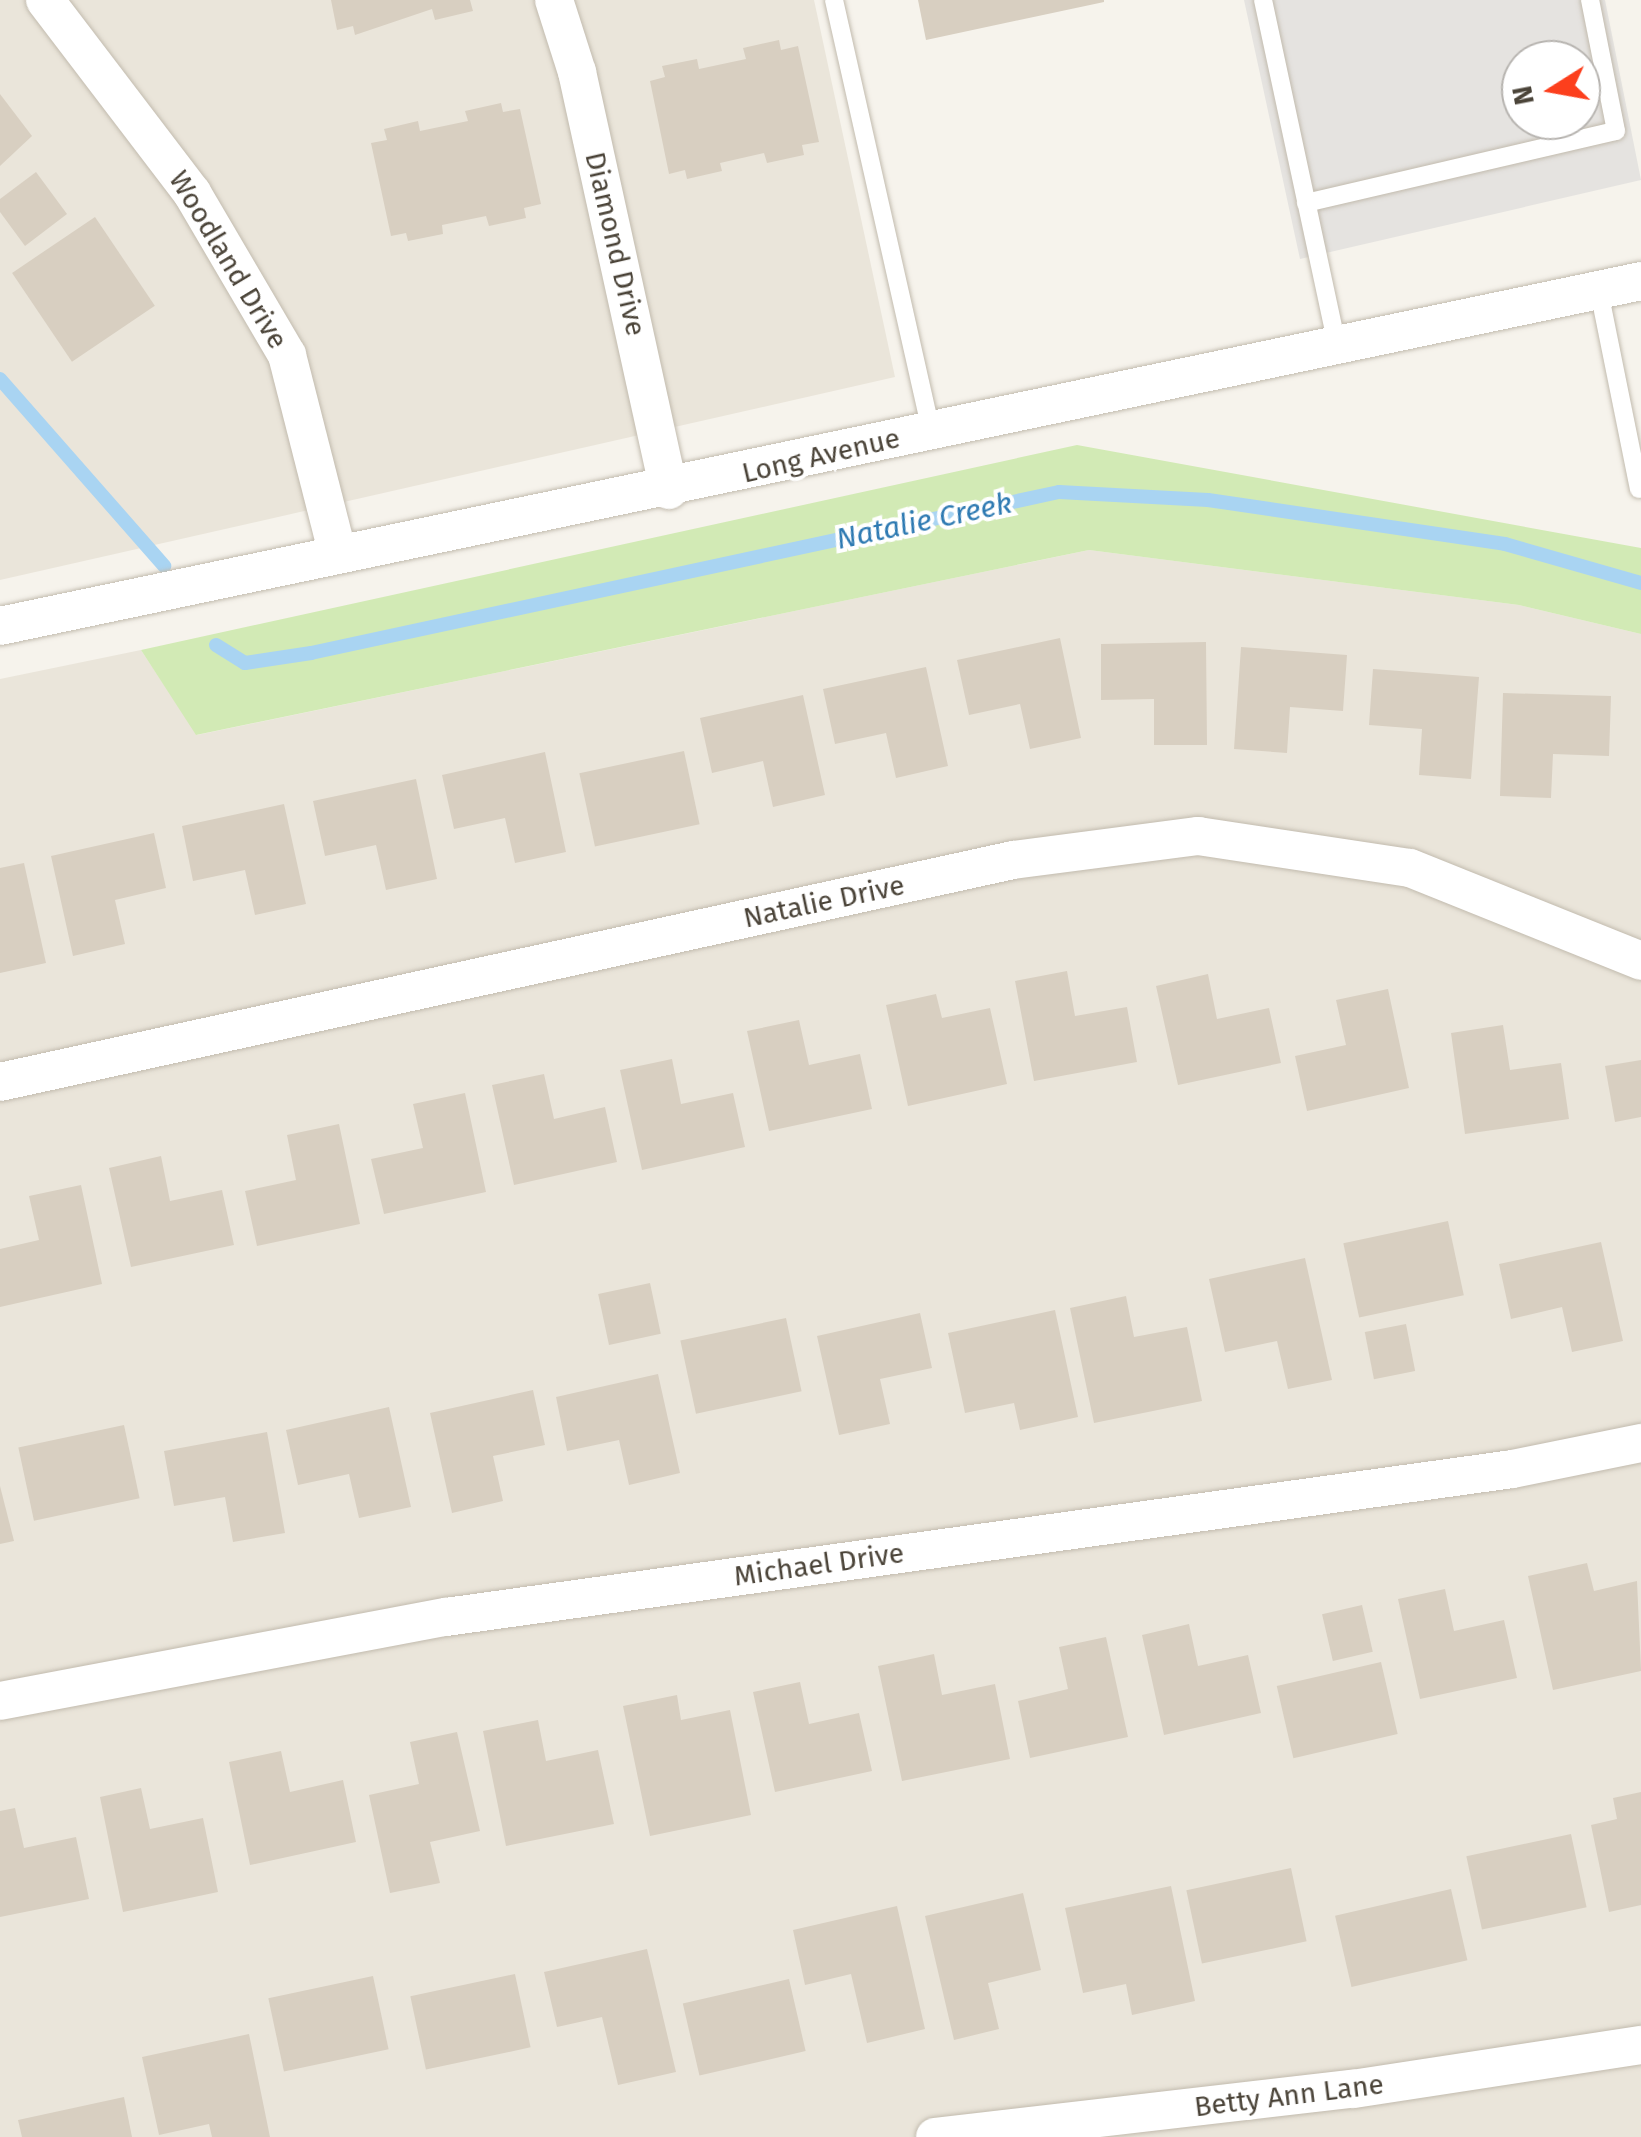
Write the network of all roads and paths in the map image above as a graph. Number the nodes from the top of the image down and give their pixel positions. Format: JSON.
{"nodes":[{"id":1,"x":45,"y":0,"type":"edge"},
{"id":2,"x":554,"y":0,"type":"edge"},
{"id":3,"x":834,"y":0,"type":"edge"},
{"id":4,"x":1263,"y":0,"type":"edge"},
{"id":5,"x":1590,"y":0,"type":"edge"},
{"id":6,"x":1306,"y":203,"type":"junction"},
{"id":7,"x":1641,"y":281,"type":"edge"},
{"id":8,"x":1599,"y":291,"type":"junction"},
{"id":9,"x":1337,"y":346,"type":"junction"},
{"id":10,"x":931,"y":431,"type":"junction"},
{"id":11,"x":1639,"y":489,"type":"edge"},
{"id":12,"x":669,"y":490,"type":"junction"},
{"id":13,"x":338,"y":555,"type":"junction"},
{"id":14,"x":0,"y":626,"type":"edge"},
{"id":15,"x":1641,"y":961,"type":"edge"},
{"id":16,"x":0,"y":1082,"type":"edge"},
{"id":17,"x":1641,"y":1442,"type":"edge"},
{"id":18,"x":0,"y":1701,"type":"edge"},
{"id":19,"x":1641,"y":2045,"type":"edge"},
{"id":20,"x":936,"y":2137,"type":"edge"}],
"edges":[{"from":1,"to":13,"type":"street","name":"Woodland Drive"},
{"from":2,"to":12,"type":"street","name":"Diamond Drive"},
{"from":3,"to":10,"type":"lane"},
{"from":4,"to":6,"type":"lane"},
{"from":5,"to":6,"type":"lane"},
{"from":6,"to":9,"type":"lane"},
{"from":7,"to":8,"type":"street","name":"Long Avenue"},
{"from":8,"to":9,"type":"street","name":"Long Avenue"},
{"from":8,"to":11,"type":"lane"},
{"from":9,"to":10,"type":"street","name":"Long Avenue"},
{"from":10,"to":12,"type":"street","name":"Long Avenue"},
{"from":12,"to":13,"type":"street","name":"Long Avenue"},
{"from":13,"to":14,"type":"street","name":"Long Avenue"},
{"from":15,"to":16,"type":"street","name":"Natalie Drive"},
{"from":17,"to":18,"type":"street","name":"Michael Drive"},
{"from":19,"to":20,"type":"street","name":"Betty Ann Lane"}]}
